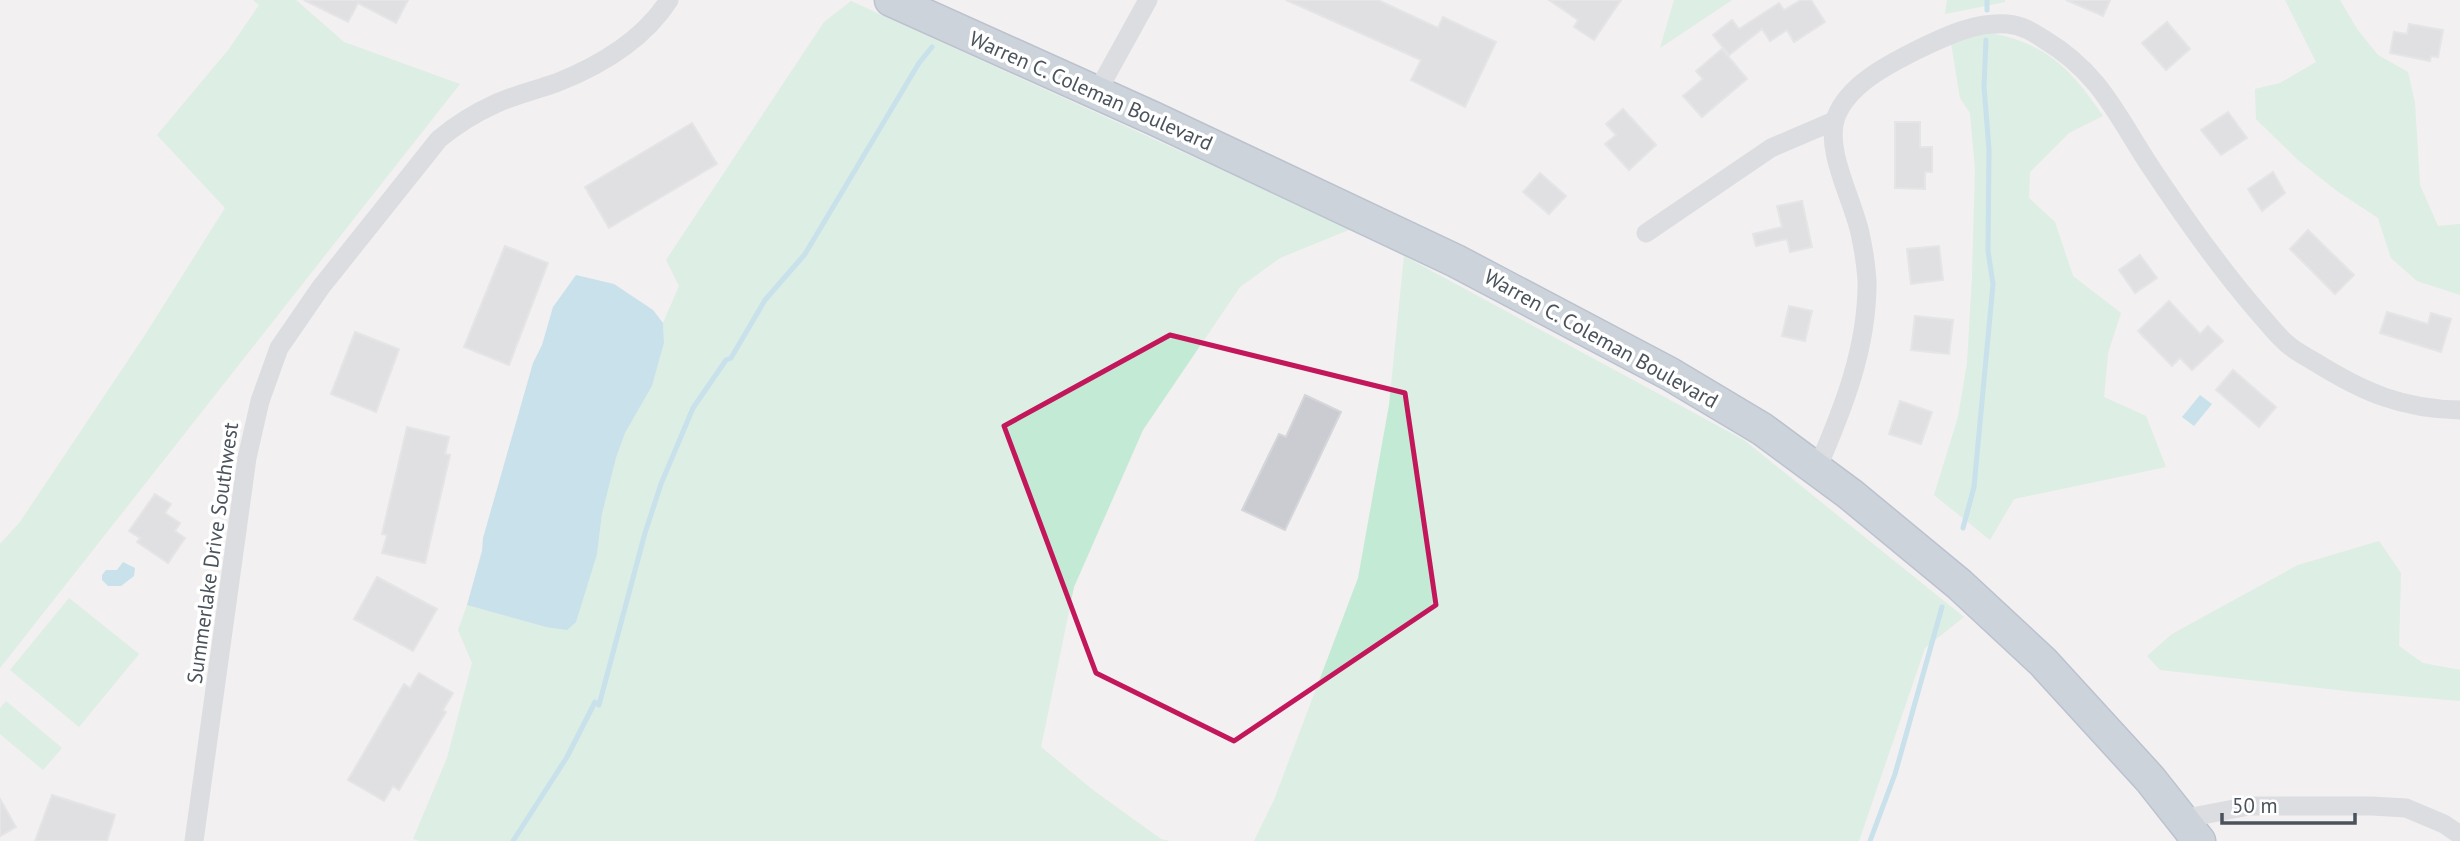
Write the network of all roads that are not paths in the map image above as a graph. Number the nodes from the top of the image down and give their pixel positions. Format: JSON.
{"nodes":[{"id":1,"x":669,"y":0,"type":"edge"},
{"id":2,"x":891,"y":0,"type":"edge"},
{"id":3,"x":1147,"y":0,"type":"edge"},
{"id":4,"x":1096,"y":94,"type":"junction"},
{"id":5,"x":1834,"y":121,"type":"junction"},
{"id":6,"x":1646,"y":233,"type":"dead end"},
{"id":7,"x":2460,"y":410,"type":"edge"},
{"id":8,"x":1817,"y":469,"type":"junction"},
{"id":9,"x":2190,"y":830,"type":"edge"},
{"id":10,"x":2460,"y":835,"type":"edge"},
{"id":11,"x":194,"y":841,"type":"edge"}],
"edges":[{"from":1,"to":11,"type":"street","name":"Summerlake Drive Southwest"},
{"from":2,"to":4,"type":"highway","name":"Warren C. Coleman Boulevard"},
{"from":3,"to":4,"type":"street"},
{"from":4,"to":8,"type":"highway","name":"Warren C. Coleman Boulevard"},
{"from":5,"to":6,"type":"street"},
{"from":5,"to":7,"type":"street"},
{"from":5,"to":8,"type":"street"},
{"from":8,"to":9,"type":"highway","name":"Warren C. Coleman Boulevard"},
{"from":9,"to":10,"type":"street"}]}
